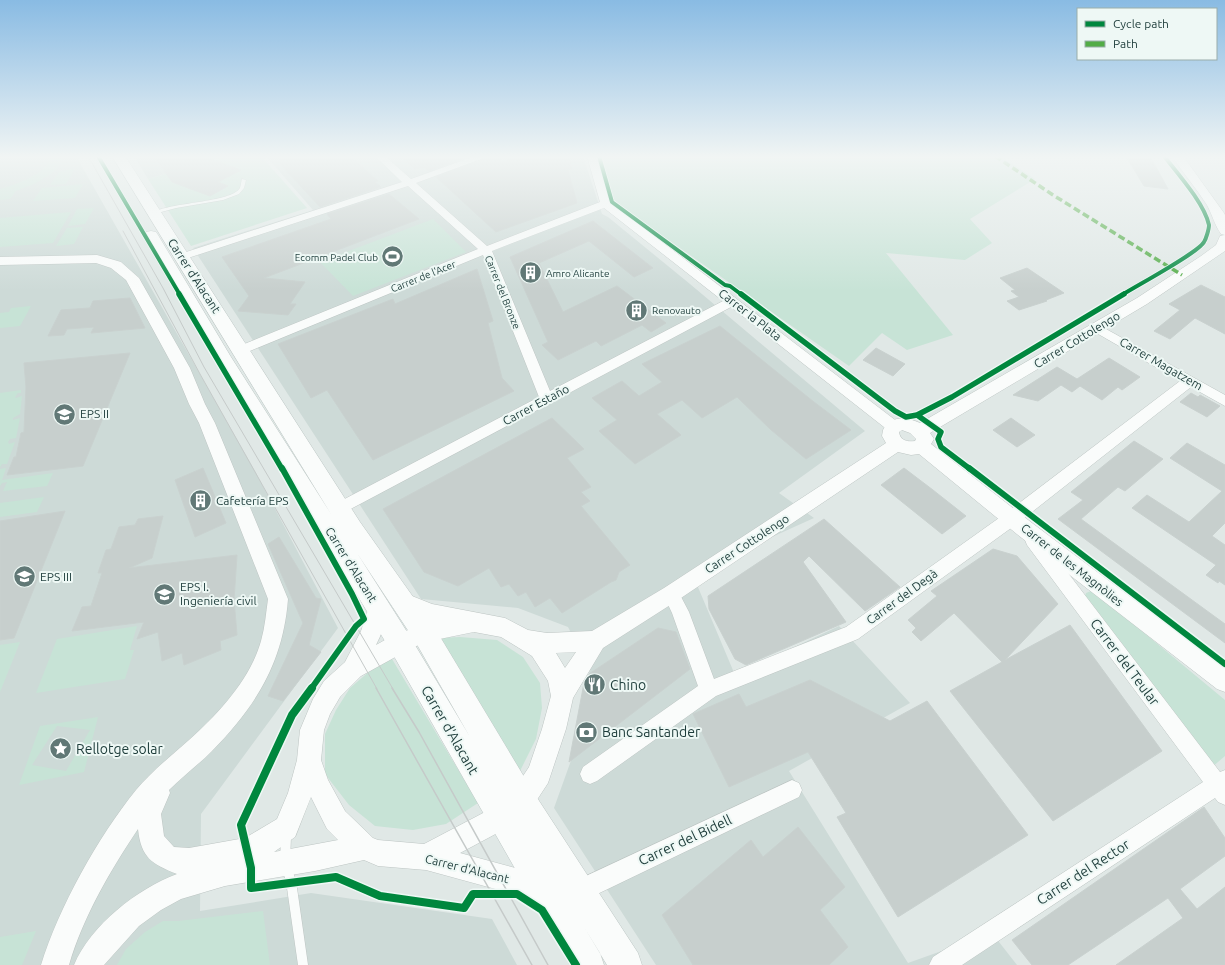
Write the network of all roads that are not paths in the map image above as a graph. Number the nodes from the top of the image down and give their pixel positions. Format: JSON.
{"nodes":[{"id":1,"x":132,"y":201,"type":"edge"},
{"id":2,"x":146,"y":201,"type":"edge"},
{"id":3,"x":208,"y":201,"type":"edge"},
{"id":4,"x":353,"y":201,"type":"edge"},
{"id":5,"x":429,"y":201,"type":"edge"},
{"id":6,"x":605,"y":201,"type":"edge"},
{"id":7,"x":1209,"y":201,"type":"edge"},
{"id":8,"x":606,"y":204,"type":"junction"},
{"id":9,"x":154,"y":213,"type":"junction"},
{"id":10,"x":1225,"y":231,"type":"edge"},
{"id":11,"x":1224,"y":244,"type":"edge"},
{"id":12,"x":486,"y":250,"type":"junction"},
{"id":13,"x":181,"y":257,"type":"junction"},
{"id":14,"x":0,"y":261,"type":"edge"},
{"id":15,"x":732,"y":301,"type":"junction"},
{"id":16,"x":1097,"y":328,"type":"junction"},
{"id":17,"x":241,"y":350,"type":"junction"},
{"id":18,"x":1190,"y":381,"type":"junction"},
{"id":19,"x":547,"y":400,"type":"junction"},
{"id":20,"x":1225,"y":401,"type":"edge"},
{"id":21,"x":896,"y":436,"type":"junction"},
{"id":22,"x":921,"y":439,"type":"junction"},
{"id":23,"x":340,"y":508,"type":"junction"},
{"id":24,"x":1019,"y":524,"type":"junction"},
{"id":25,"x":671,"y":594,"type":"junction"},
{"id":26,"x":402,"y":601,"type":"junction"},
{"id":27,"x":378,"y":608,"type":"junction"},
{"id":28,"x":474,"y":622,"type":"junction"},
{"id":29,"x":412,"y":638,"type":"junction"},
{"id":30,"x":526,"y":640,"type":"junction"},
{"id":31,"x":595,"y":641,"type":"junction"},
{"id":32,"x":353,"y":669,"type":"junction"},
{"id":33,"x":1225,"y":681,"type":"edge"},
{"id":34,"x":709,"y":690,"type":"junction"},
{"id":35,"x":562,"y":696,"type":"junction"},
{"id":36,"x":309,"y":760,"type":"junction"},
{"id":37,"x":590,"y":774,"type":"dead end"},
{"id":38,"x":164,"y":777,"type":"junction"},
{"id":39,"x":1222,"y":787,"type":"edge"},
{"id":40,"x":792,"y":790,"type":"dead end"},
{"id":41,"x":511,"y":808,"type":"junction"},
{"id":42,"x":286,"y":828,"type":"junction"},
{"id":43,"x":364,"y":847,"type":"junction"},
{"id":44,"x":426,"y":857,"type":"junction"},
{"id":45,"x":285,"y":863,"type":"junction"},
{"id":46,"x":579,"y":890,"type":"junction"},
{"id":47,"x":548,"y":898,"type":"junction"},
{"id":48,"x":55,"y":965,"type":"edge"},
{"id":49,"x":88,"y":965,"type":"edge"},
{"id":50,"x":303,"y":965,"type":"edge"},
{"id":51,"x":588,"y":965,"type":"edge"},
{"id":52,"x":626,"y":965,"type":"edge"},
{"id":53,"x":941,"y":965,"type":"edge"}],
"edges":[{"from":1,"to":27,"type":"main road","name":"Carrer d'Alacant"},
{"from":2,"to":9,"type":"main road","name":"Carrer d'Alacant"},
{"from":3,"to":9,"type":"lane"},
{"from":4,"to":13,"type":"street"},
{"from":5,"to":12,"type":"street","name":"Carrer del Bronze"},
{"from":6,"to":8,"type":"street"},
{"from":7,"to":10,"type":"street"},
{"from":8,"to":12,"type":"street","name":"Carrer de l'Acer"},
{"from":8,"to":15,"type":"street","name":"Carrer la Plata"},
{"from":9,"to":13,"type":"main road","name":"Carrer d'Alacant"},
{"from":11,"to":16,"type":"street","name":"Carrer Cottolengo"},
{"from":12,"to":17,"type":"street","name":"Carrer de l'Acer"},
{"from":12,"to":19,"type":"street","name":"Carrer del Bronze"},
{"from":13,"to":17,"type":"main road","name":"Carrer d'Alacant"},
{"from":14,"to":38,"type":"street"},
{"from":15,"to":19,"type":"street","name":"Carrer Estaño"},
{"from":15,"to":21,"type":"street","name":"Carrer la Plata"},
{"from":16,"to":18,"type":"street","name":"Carrer Magatzem"},
{"from":16,"to":22,"type":"street","name":"Carrer Cottolengo"},
{"from":17,"to":23,"type":"main road","name":"Carrer d'Alacant"},
{"from":18,"to":20,"type":"street","name":"Carrer Magatzem"},
{"from":18,"to":24,"type":"street","name":"Carrer del Degà"},
{"from":19,"to":23,"type":"street","name":"Carrer Estaño"},
{"from":21,"to":22,"type":"street","name":"Carrer de les Magnòlies"},
{"from":21,"to":25,"type":"street","name":"Carrer Cottolengo"},
{"from":22,"to":24,"type":"street","name":"Carrer de les Magnòlies"},
{"from":23,"to":26,"type":"main road","name":"Carrer d'Alacant"},
{"from":24,"to":33,"type":"street","name":"Carrer de les Magnòlies"},
{"from":24,"to":34,"type":"street","name":"Carrer del Degà"},
{"from":24,"to":39,"type":"street","name":"Carrer del Teular"},
{"from":25,"to":31,"type":"street","name":"Carrer Cottolengo"},
{"from":25,"to":34,"type":"street"},
{"from":26,"to":28,"type":"street"},
{"from":26,"to":29,"type":"main road","name":"Carrer d'Alacant"},
{"from":27,"to":29,"type":"main road","name":"Carrer d’Alacant"},
{"from":27,"to":32,"type":"street","name":"Carrer d'Alacant"},
{"from":28,"to":29,"type":"street"},
{"from":28,"to":30,"type":"street"},
{"from":29,"to":32,"type":"street"},
{"from":29,"to":41,"type":"main road","name":"Carrer d’Alacant"},
{"from":30,"to":31,"type":"street"},
{"from":30,"to":35,"type":"street"},
{"from":31,"to":35,"type":"street"},
{"from":32,"to":36,"type":"street","name":"Carrer d'Alacant"},
{"from":34,"to":37,"type":"street","name":"Carrer del Degà"},
{"from":35,"to":41,"type":"street"},
{"from":36,"to":42,"type":"street"},
{"from":36,"to":43,"type":"street","name":"Carrer d'Alacant"},
{"from":38,"to":42,"type":"street"},
{"from":38,"to":48,"type":"street"},
{"from":39,"to":53,"type":"street","name":"Carrer del Rector"},
{"from":40,"to":46,"type":"street","name":"Carrer del Bidell"},
{"from":41,"to":44,"type":"street"},
{"from":41,"to":46,"type":"main road"},
{"from":41,"to":47,"type":"main road","name":"Carrer d’Alacant"},
{"from":42,"to":45,"type":"lane"},
{"from":43,"to":44,"type":"street","name":"Carrer d'Alacant"},
{"from":43,"to":45,"type":"street"},
{"from":44,"to":47,"type":"street","name":"Carrer d'Alacant"},
{"from":45,"to":49,"type":"street"},
{"from":45,"to":50,"type":"lane"},
{"from":46,"to":52,"type":"main road"},
{"from":47,"to":51,"type":"main road"}]}
